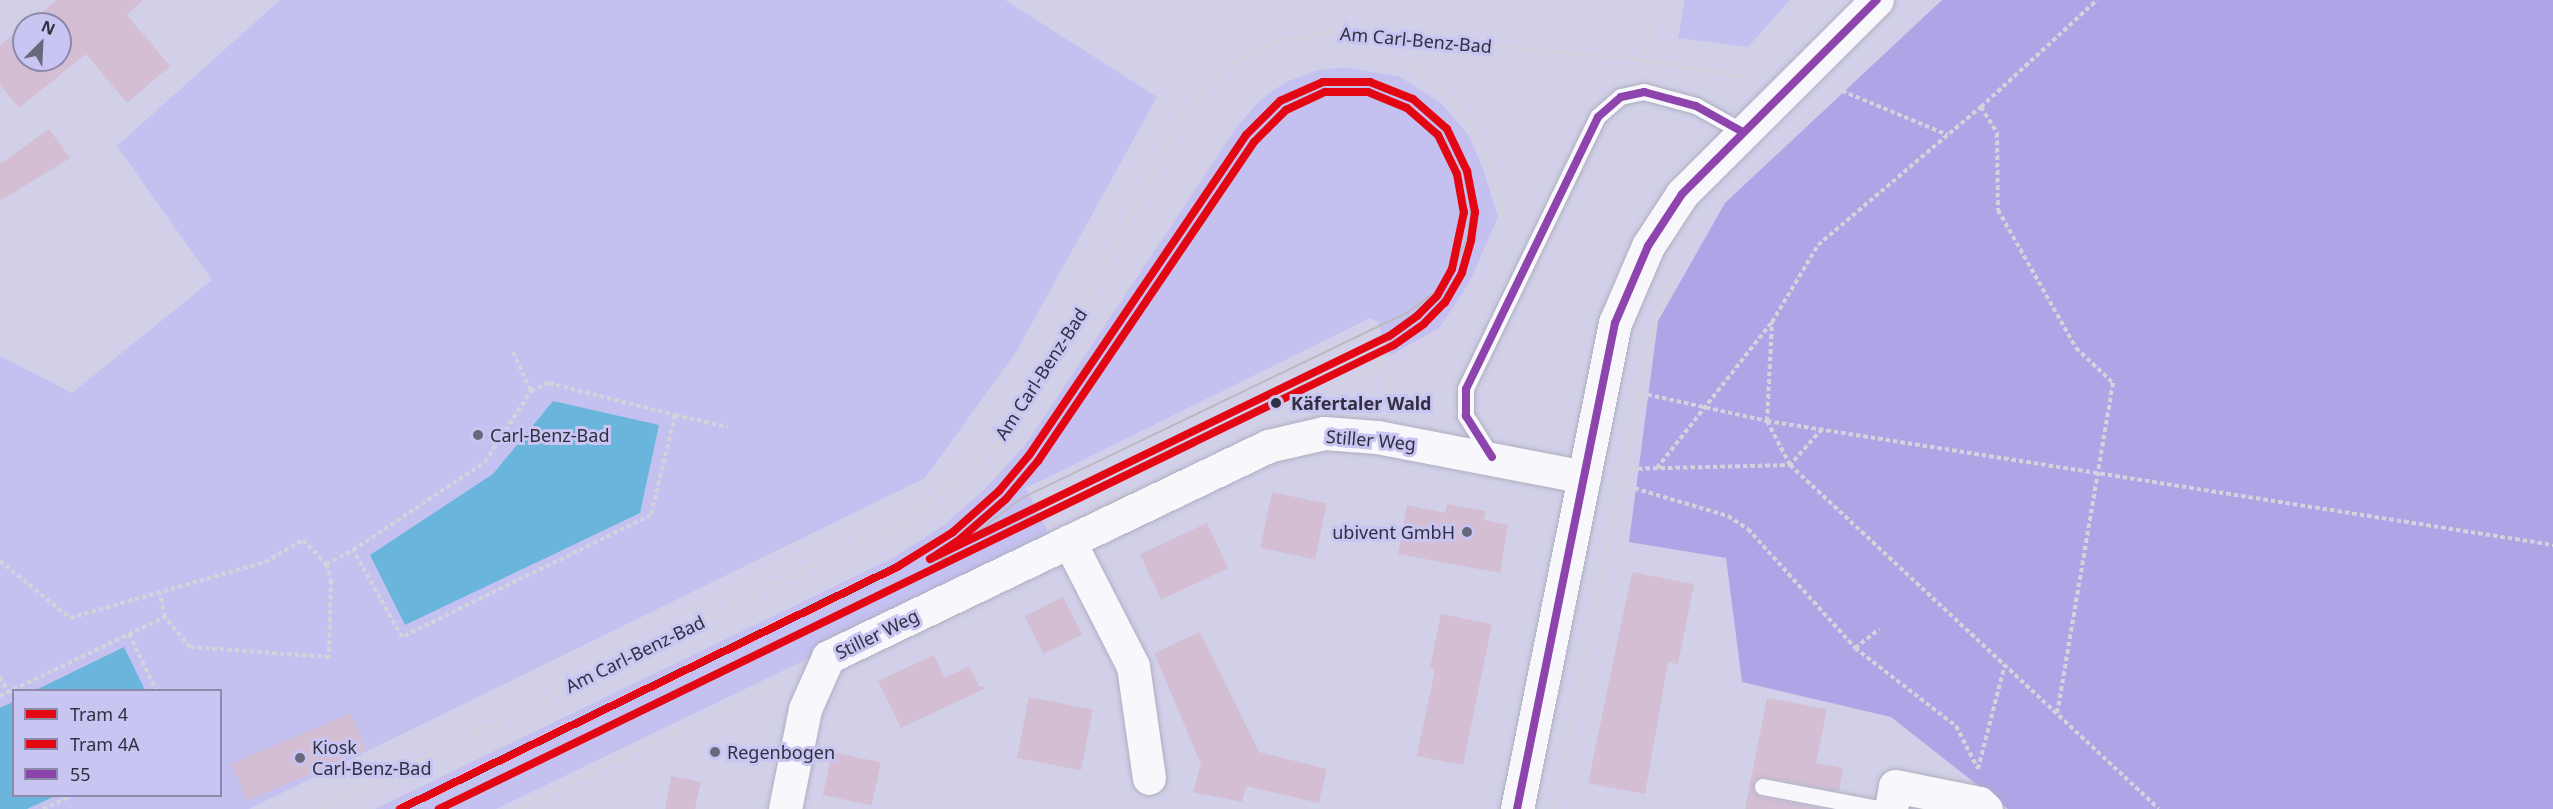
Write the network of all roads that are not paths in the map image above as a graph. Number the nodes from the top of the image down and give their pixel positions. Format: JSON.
{"nodes":[{"id":1,"x":1877,"y":0,"type":"edge"},
{"id":2,"x":1743,"y":132,"type":"junction"},
{"id":3,"x":1492,"y":457,"type":"junction"},
{"id":4,"x":1584,"y":477,"type":"junction"},
{"id":5,"x":1069,"y":542,"type":"junction"},
{"id":6,"x":1149,"y":778,"type":"dead end"},
{"id":7,"x":1763,"y":787,"type":"dead end"},
{"id":8,"x":1982,"y":806,"type":"edge"},
{"id":9,"x":785,"y":809,"type":"edge"},
{"id":10,"x":1517,"y":809,"type":"edge"},
{"id":11,"x":1878,"y":809,"type":"edge"},
{"id":12,"x":1891,"y":809,"type":"edge"}],
"edges":[{"from":1,"to":2,"type":"street"},
{"from":2,"to":3,"type":"lane"},
{"from":2,"to":4,"type":"street"},
{"from":3,"to":4,"type":"street","name":"Stiller Weg"},
{"from":3,"to":5,"type":"street","name":"Stiller Weg"},
{"from":4,"to":10,"type":"street"},
{"from":5,"to":6,"type":"street"},
{"from":5,"to":9,"type":"street","name":"Stiller Weg"},
{"from":7,"to":11,"type":"lane"},
{"from":8,"to":12,"type":"street"}]}
